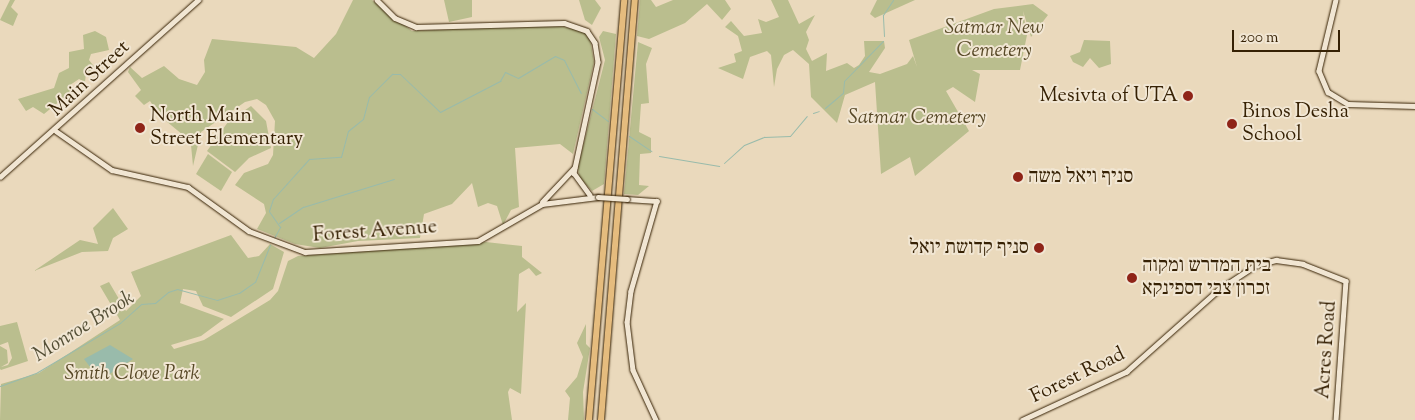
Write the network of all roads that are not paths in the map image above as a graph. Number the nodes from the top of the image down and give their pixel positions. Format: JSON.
{"nodes":[{"id":1,"x":198,"y":0,"type":"edge"},
{"id":2,"x":377,"y":0,"type":"edge"},
{"id":3,"x":624,"y":0,"type":"edge"},
{"id":4,"x":635,"y":0,"type":"edge"},
{"id":5,"x":1336,"y":0,"type":"edge"},
{"id":6,"x":1415,"y":106,"type":"edge"},
{"id":7,"x":56,"y":131,"type":"junction"},
{"id":8,"x":574,"y":168,"type":"junction"},
{"id":9,"x":0,"y":177,"type":"edge"},
{"id":10,"x":591,"y":196,"type":"junction"},
{"id":11,"x":537,"y":206,"type":"junction"},
{"id":12,"x":1346,"y":281,"type":"joint"},
{"id":13,"x":589,"y":420,"type":"edge"},
{"id":14,"x":601,"y":420,"type":"edge"},
{"id":15,"x":656,"y":420,"type":"edge"},
{"id":16,"x":1022,"y":420,"type":"edge"},
{"id":17,"x":1336,"y":420,"type":"edge"}],
"edges":[{"from":1,"to":7,"type":"street","name":"Main Street"},
{"from":2,"to":8,"type":"street"},
{"from":3,"to":13,"type":"highway"},
{"from":4,"to":14,"type":"highway"},
{"from":5,"to":6,"type":"street"},
{"from":7,"to":9,"type":"street","name":"Main Street"},
{"from":7,"to":11,"type":"street","name":"Forest Avenue"},
{"from":8,"to":10,"type":"street"},
{"from":8,"to":11,"type":"street"},
{"from":10,"to":11,"type":"street","name":"Forest Avenue"},
{"from":10,"to":15,"type":"street","name":"Forest Avenue","bridge":true},
{"from":12,"to":16,"type":"street","name":"Forest Road"},
{"from":12,"to":17,"type":"street","name":"Acres Road"}]}
